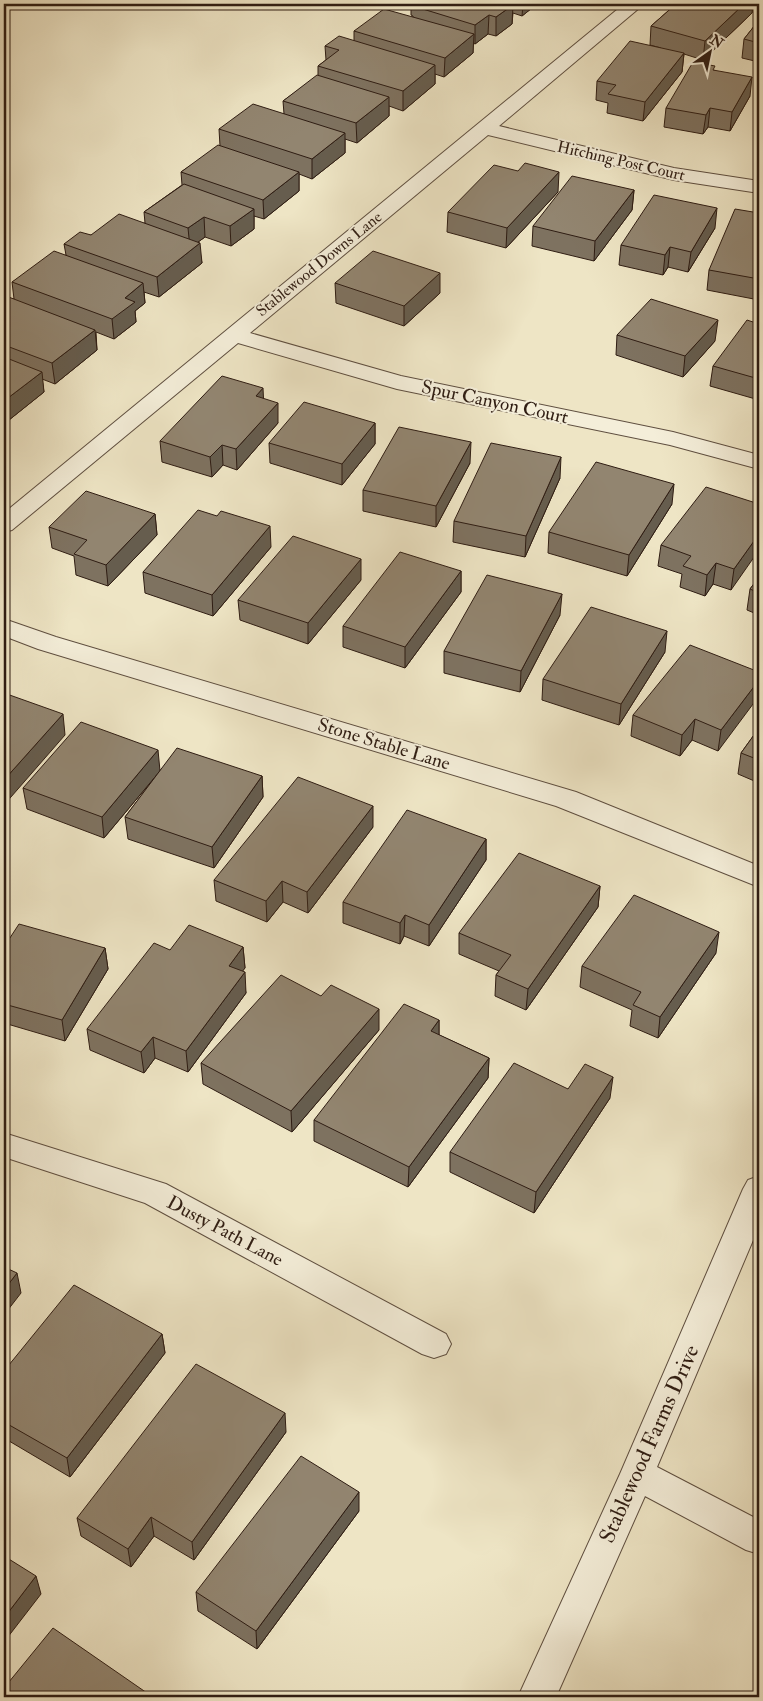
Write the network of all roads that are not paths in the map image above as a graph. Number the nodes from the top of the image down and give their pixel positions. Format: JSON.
{"nodes":[{"id":1,"x":635,"y":4,"type":"edge"},
{"id":2,"x":484,"y":128,"type":"junction"},
{"id":3,"x":759,"y":187,"type":"edge"},
{"id":4,"x":233,"y":335,"type":"junction"},
{"id":5,"x":759,"y":462,"type":"edge"},
{"id":6,"x":4,"y":525,"type":"edge"},
{"id":7,"x":4,"y":626,"type":"edge"},
{"id":8,"x":759,"y":876,"type":"edge"},
{"id":9,"x":4,"y":1146,"type":"edge"},
{"id":10,"x":759,"y":1189,"type":"edge"},
{"id":11,"x":434,"y":1344,"type":"dead end"},
{"id":12,"x":637,"y":1474,"type":"junction"},
{"id":13,"x":759,"y":1538,"type":"edge"},
{"id":14,"x":537,"y":1697,"type":"edge"}],
"edges":[{"from":1,"to":2,"type":"street","name":"Stablewood Downs Lane"},
{"from":2,"to":3,"type":"street","name":"Hitching Post Court"},
{"from":2,"to":4,"type":"street","name":"Stablewood Downs Lane"},
{"from":4,"to":5,"type":"street","name":"Spur Canyon Court"},
{"from":4,"to":6,"type":"street","name":"Stablewood Downs Lane"},
{"from":7,"to":8,"type":"street","name":"Stone Stable Lane"},
{"from":9,"to":11,"type":"street","name":"Dusty Path Lane"},
{"from":10,"to":12,"type":"street","name":"Stablewood Farms Drive"},
{"from":12,"to":13,"type":"street"},
{"from":12,"to":14,"type":"street","name":"Stablewood Farms Drive"}]}
